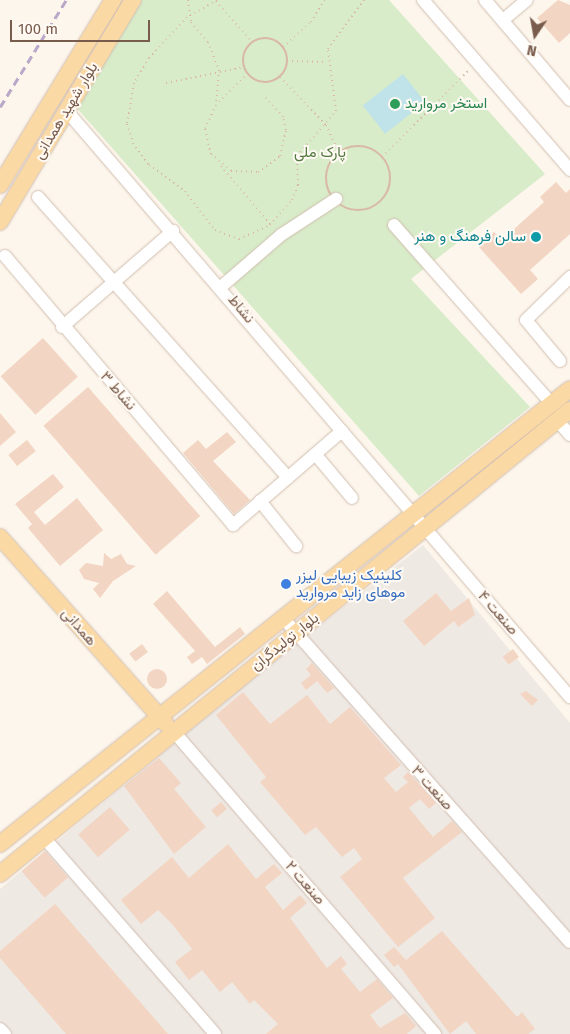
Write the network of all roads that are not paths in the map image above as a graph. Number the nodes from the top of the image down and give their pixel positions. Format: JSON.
{"nodes":[{"id":1,"x":113,"y":0,"type":"edge"},
{"id":2,"x":133,"y":0,"type":"edge"},
{"id":3,"x":423,"y":0,"type":"edge"},
{"id":4,"x":486,"y":0,"type":"edge"},
{"id":5,"x":527,"y":0,"type":"edge"},
{"id":6,"x":503,"y":20,"type":"junction"},
{"id":7,"x":570,"y":100,"type":"edge"},
{"id":8,"x":66,"y":110,"type":"junction"},
{"id":9,"x":570,"y":170,"type":"edge"},
{"id":10,"x":0,"y":185,"type":"edge"},
{"id":11,"x":38,"y":197,"type":"dead end"},
{"id":12,"x":336,"y":200,"type":"road end"},
{"id":13,"x":0,"y":222,"type":"edge"},
{"id":14,"x":394,"y":225,"type":"dead end"},
{"id":15,"x":173,"y":231,"type":"junction"},
{"id":16,"x":5,"y":256,"type":"dead end"},
{"id":17,"x":570,"y":277,"type":"edge"},
{"id":18,"x":115,"y":283,"type":"junction"},
{"id":19,"x":222,"y":286,"type":"junction"},
{"id":20,"x":62,"y":327,"type":"junction"},
{"id":21,"x":560,"y":361,"type":"dead end"},
{"id":22,"x":570,"y":389,"type":"edge"},
{"id":23,"x":552,"y":404,"type":"junction"},
{"id":24,"x":564,"y":415,"type":"edge"},
{"id":25,"x":342,"y":431,"type":"junction"},
{"id":26,"x":570,"y":435,"type":"edge"},
{"id":27,"x":316,"y":455,"type":"junction"},
{"id":28,"x":288,"y":478,"type":"junction"},
{"id":29,"x":352,"y":498,"type":"dead end"},
{"id":30,"x":260,"y":501,"type":"junction"},
{"id":31,"x":410,"y":513,"type":"junction"},
{"id":32,"x":426,"y":529,"type":"junction"},
{"id":33,"x":0,"y":538,"type":"edge"},
{"id":34,"x":296,"y":546,"type":"dead end"},
{"id":35,"x":284,"y":619,"type":"junction"},
{"id":36,"x":295,"y":634,"type":"junction"},
{"id":37,"x":570,"y":697,"type":"edge"},
{"id":38,"x":158,"y":716,"type":"junction"},
{"id":39,"x":175,"y":733,"type":"junction"},
{"id":40,"x":46,"y":840,"type":"junction"},
{"id":41,"x":0,"y":844,"type":"edge"},
{"id":42,"x":0,"y":874,"type":"edge"},
{"id":43,"x":570,"y":942,"type":"edge"},
{"id":44,"x":0,"y":1029,"type":"edge"},
{"id":45,"x":5,"y":1034,"type":"edge"},
{"id":46,"x":215,"y":1034,"type":"edge"},
{"id":47,"x":436,"y":1034,"type":"edge"}],
"edges":[{"from":1,"to":10,"type":"main road","name":"بلوار شهید همدانی"},
{"from":2,"to":8,"type":"main road","name":"بلوار شهید همدانی"},
{"from":3,"to":9,"type":"street"},
{"from":4,"to":6,"type":"street"},
{"from":5,"to":6,"type":"street"},
{"from":6,"to":7,"type":"street"},
{"from":8,"to":13,"type":"main road","name":"بلوار شهید همدانی"},
{"from":8,"to":15,"type":"street","name":"نشاط"},
{"from":11,"to":18,"type":"street"},
{"from":12,"to":19,"type":"street"},
{"from":14,"to":23,"type":"street"},
{"from":15,"to":18,"type":"street"},
{"from":15,"to":19,"type":"street","name":"نشاط"},
{"from":16,"to":20,"type":"street","name":"نشاط ۳"},
{"from":17,"to":21,"type":"street"},
{"from":18,"to":20,"type":"street"},
{"from":18,"to":28,"type":"street"},
{"from":19,"to":25,"type":"street","name":"نشاط"},
{"from":20,"to":30,"type":"street","name":"نشاط ۳"},
{"from":22,"to":23,"type":"main road","name":"بلوار تولیدگران"},
{"from":23,"to":31,"type":"main road","name":"بلوار تولیدگران"},
{"from":24,"to":26,"type":"street"},
{"from":24,"to":32,"type":"main road","name":"بلوار تولیدگران"},
{"from":25,"to":27,"type":"street"},
{"from":25,"to":31,"type":"street","name":"نشاط"},
{"from":27,"to":28,"type":"street"},
{"from":27,"to":29,"type":"street"},
{"from":28,"to":30,"type":"street"},
{"from":30,"to":34,"type":"street"},
{"from":31,"to":32,"type":"street","name":"صنعت ۴"},
{"from":31,"to":35,"type":"main road","name":"بلوار تولیدگران"},
{"from":32,"to":36,"type":"main road","name":"بلوار تولیدگران"},
{"from":32,"to":37,"type":"street","name":"صنعت ۴"},
{"from":33,"to":38,"type":"main road","name":"همدانی"},
{"from":35,"to":36,"type":"street","name":"صنعت ۳"},
{"from":35,"to":38,"type":"main road","name":"بلوار تولیدگران"},
{"from":36,"to":39,"type":"main road","name":"بلوار تولیدگران"},
{"from":36,"to":43,"type":"street","name":"صنعت ۳"},
{"from":38,"to":39,"type":"main road","name":"همدانی"},
{"from":38,"to":41,"type":"main road","name":"بلوار تولیدگران"},
{"from":39,"to":40,"type":"main road","name":"بلوار تولیدگران"},
{"from":39,"to":47,"type":"street","name":"صنعت ۲"},
{"from":40,"to":42,"type":"main road","name":"بلوار تولیدگران"},
{"from":40,"to":46,"type":"street"},
{"from":44,"to":45,"type":"street"}]}
